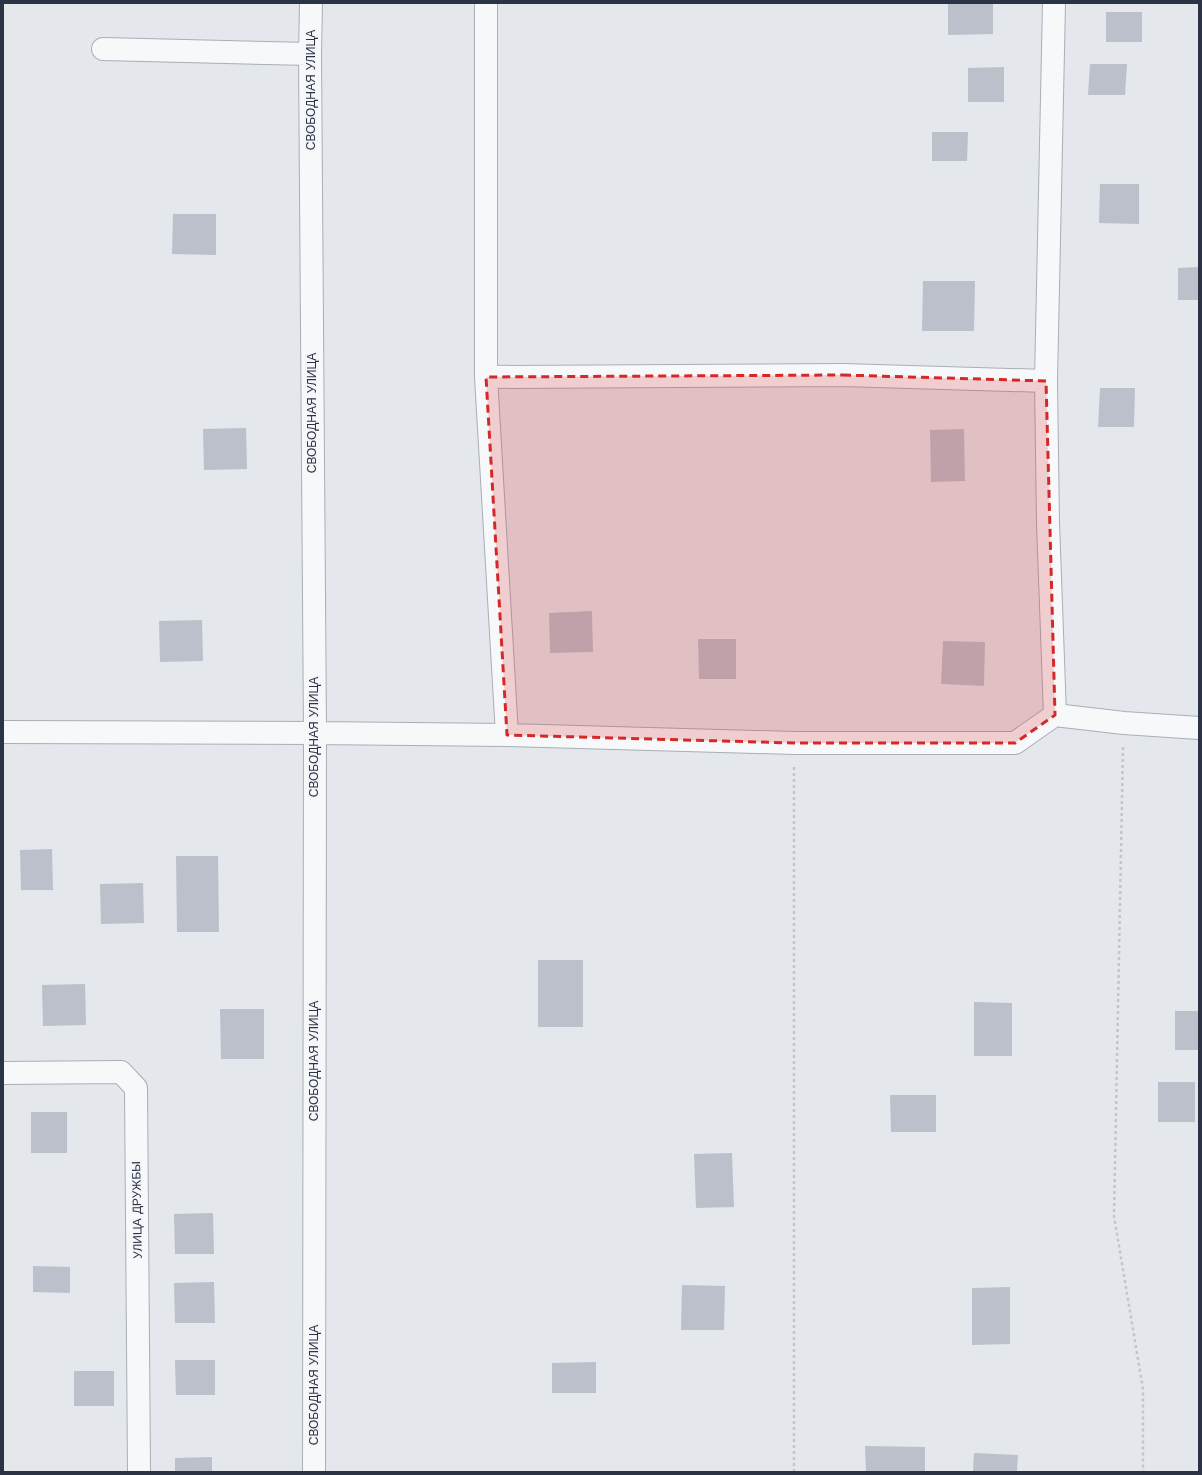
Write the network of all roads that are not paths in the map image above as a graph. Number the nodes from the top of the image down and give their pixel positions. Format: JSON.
{"nodes":[{"id":1,"x":311,"y":3,"type":"edge"},
{"id":2,"x":486,"y":3,"type":"edge"},
{"id":3,"x":1054,"y":3,"type":"edge"},
{"id":4,"x":103,"y":49,"type":"dead end"},
{"id":5,"x":310,"y":54,"type":"junction"},
{"id":6,"x":486,"y":377,"type":"junction"},
{"id":7,"x":1046,"y":381,"type":"junction"},
{"id":8,"x":1055,"y":715,"type":"junction"},
{"id":9,"x":1199,"y":728,"type":"edge"},
{"id":10,"x":3,"y":732,"type":"edge"},
{"id":11,"x":315,"y":733,"type":"junction"},
{"id":12,"x":507,"y":735,"type":"junction"},
{"id":13,"x":3,"y":1073,"type":"edge"},
{"id":14,"x":139,"y":1472,"type":"edge"},
{"id":15,"x":314,"y":1472,"type":"edge"}],
"edges":[{"from":1,"to":5,"type":"street","name":"СВОБОДНАЯ УЛИЦА"},
{"from":2,"to":6,"type":"street"},
{"from":3,"to":7,"type":"street"},
{"from":4,"to":5,"type":"street"},
{"from":5,"to":11,"type":"street","name":"СВОБОДНАЯ УЛИЦА"},
{"from":6,"to":7,"type":"street"},
{"from":6,"to":12,"type":"street"},
{"from":7,"to":8,"type":"street"},
{"from":8,"to":9,"type":"street"},
{"from":8,"to":12,"type":"street"},
{"from":10,"to":11,"type":"street"},
{"from":11,"to":12,"type":"street"},
{"from":11,"to":15,"type":"street","name":"СВОБОДНАЯ УЛИЦА"},
{"from":13,"to":14,"type":"street","name":"УЛИЦА ДРУЖБЫ"}]}
